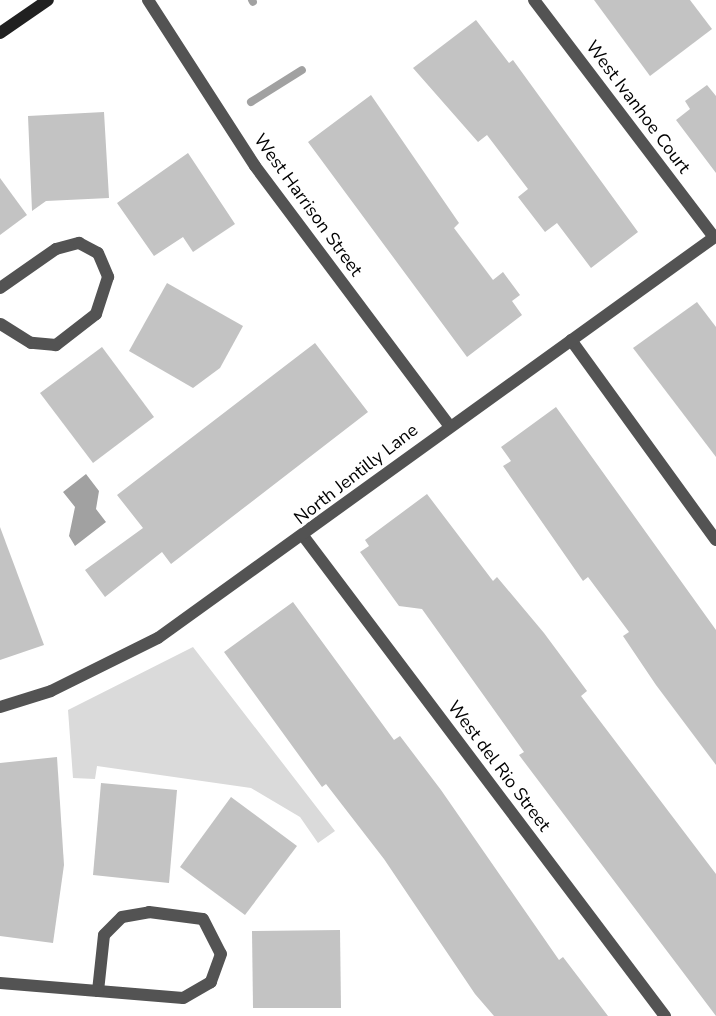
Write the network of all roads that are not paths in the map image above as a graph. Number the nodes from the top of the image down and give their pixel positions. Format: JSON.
{"nodes":[{"id":1,"x":48,"y":0,"type":"edge"},
{"id":2,"x":148,"y":0,"type":"edge"},
{"id":3,"x":534,"y":0,"type":"edge"},
{"id":4,"x":0,"y":33,"type":"edge"},
{"id":5,"x":714,"y":236,"type":"edge"},
{"id":6,"x":0,"y":288,"type":"edge"},
{"id":7,"x":0,"y":324,"type":"edge"},
{"id":8,"x":571,"y":340,"type":"junction"},
{"id":9,"x":449,"y":426,"type":"junction"},
{"id":10,"x":304,"y":537,"type":"junction"},
{"id":11,"x":716,"y":540,"type":"edge"},
{"id":12,"x":0,"y":707,"type":"edge"},
{"id":13,"x":0,"y":982,"type":"edge"},
{"id":14,"x":98,"y":991,"type":"junction"},
{"id":15,"x":665,"y":1016,"type":"edge"}],
"edges":[{"from":1,"to":4,"type":"main road"},
{"from":2,"to":9,"type":"street","name":"West Harrison Street"},
{"from":3,"to":5,"type":"street","name":"West Ivanhoe Court"},
{"from":5,"to":8,"type":"street","name":"North Jentilly Lane"},
{"from":6,"to":7,"type":"street"},
{"from":8,"to":9,"type":"street","name":"North Jentilly Lane"},
{"from":8,"to":11,"type":"street"},
{"from":9,"to":10,"type":"street","name":"North Jentilly Lane"},
{"from":10,"to":12,"type":"street","name":"North Jentilly Lane"},
{"from":10,"to":15,"type":"street","name":"West del Rio Street"},
{"from":13,"to":14,"type":"street"},
{"from":14,"to":14,"type":"street"}]}
